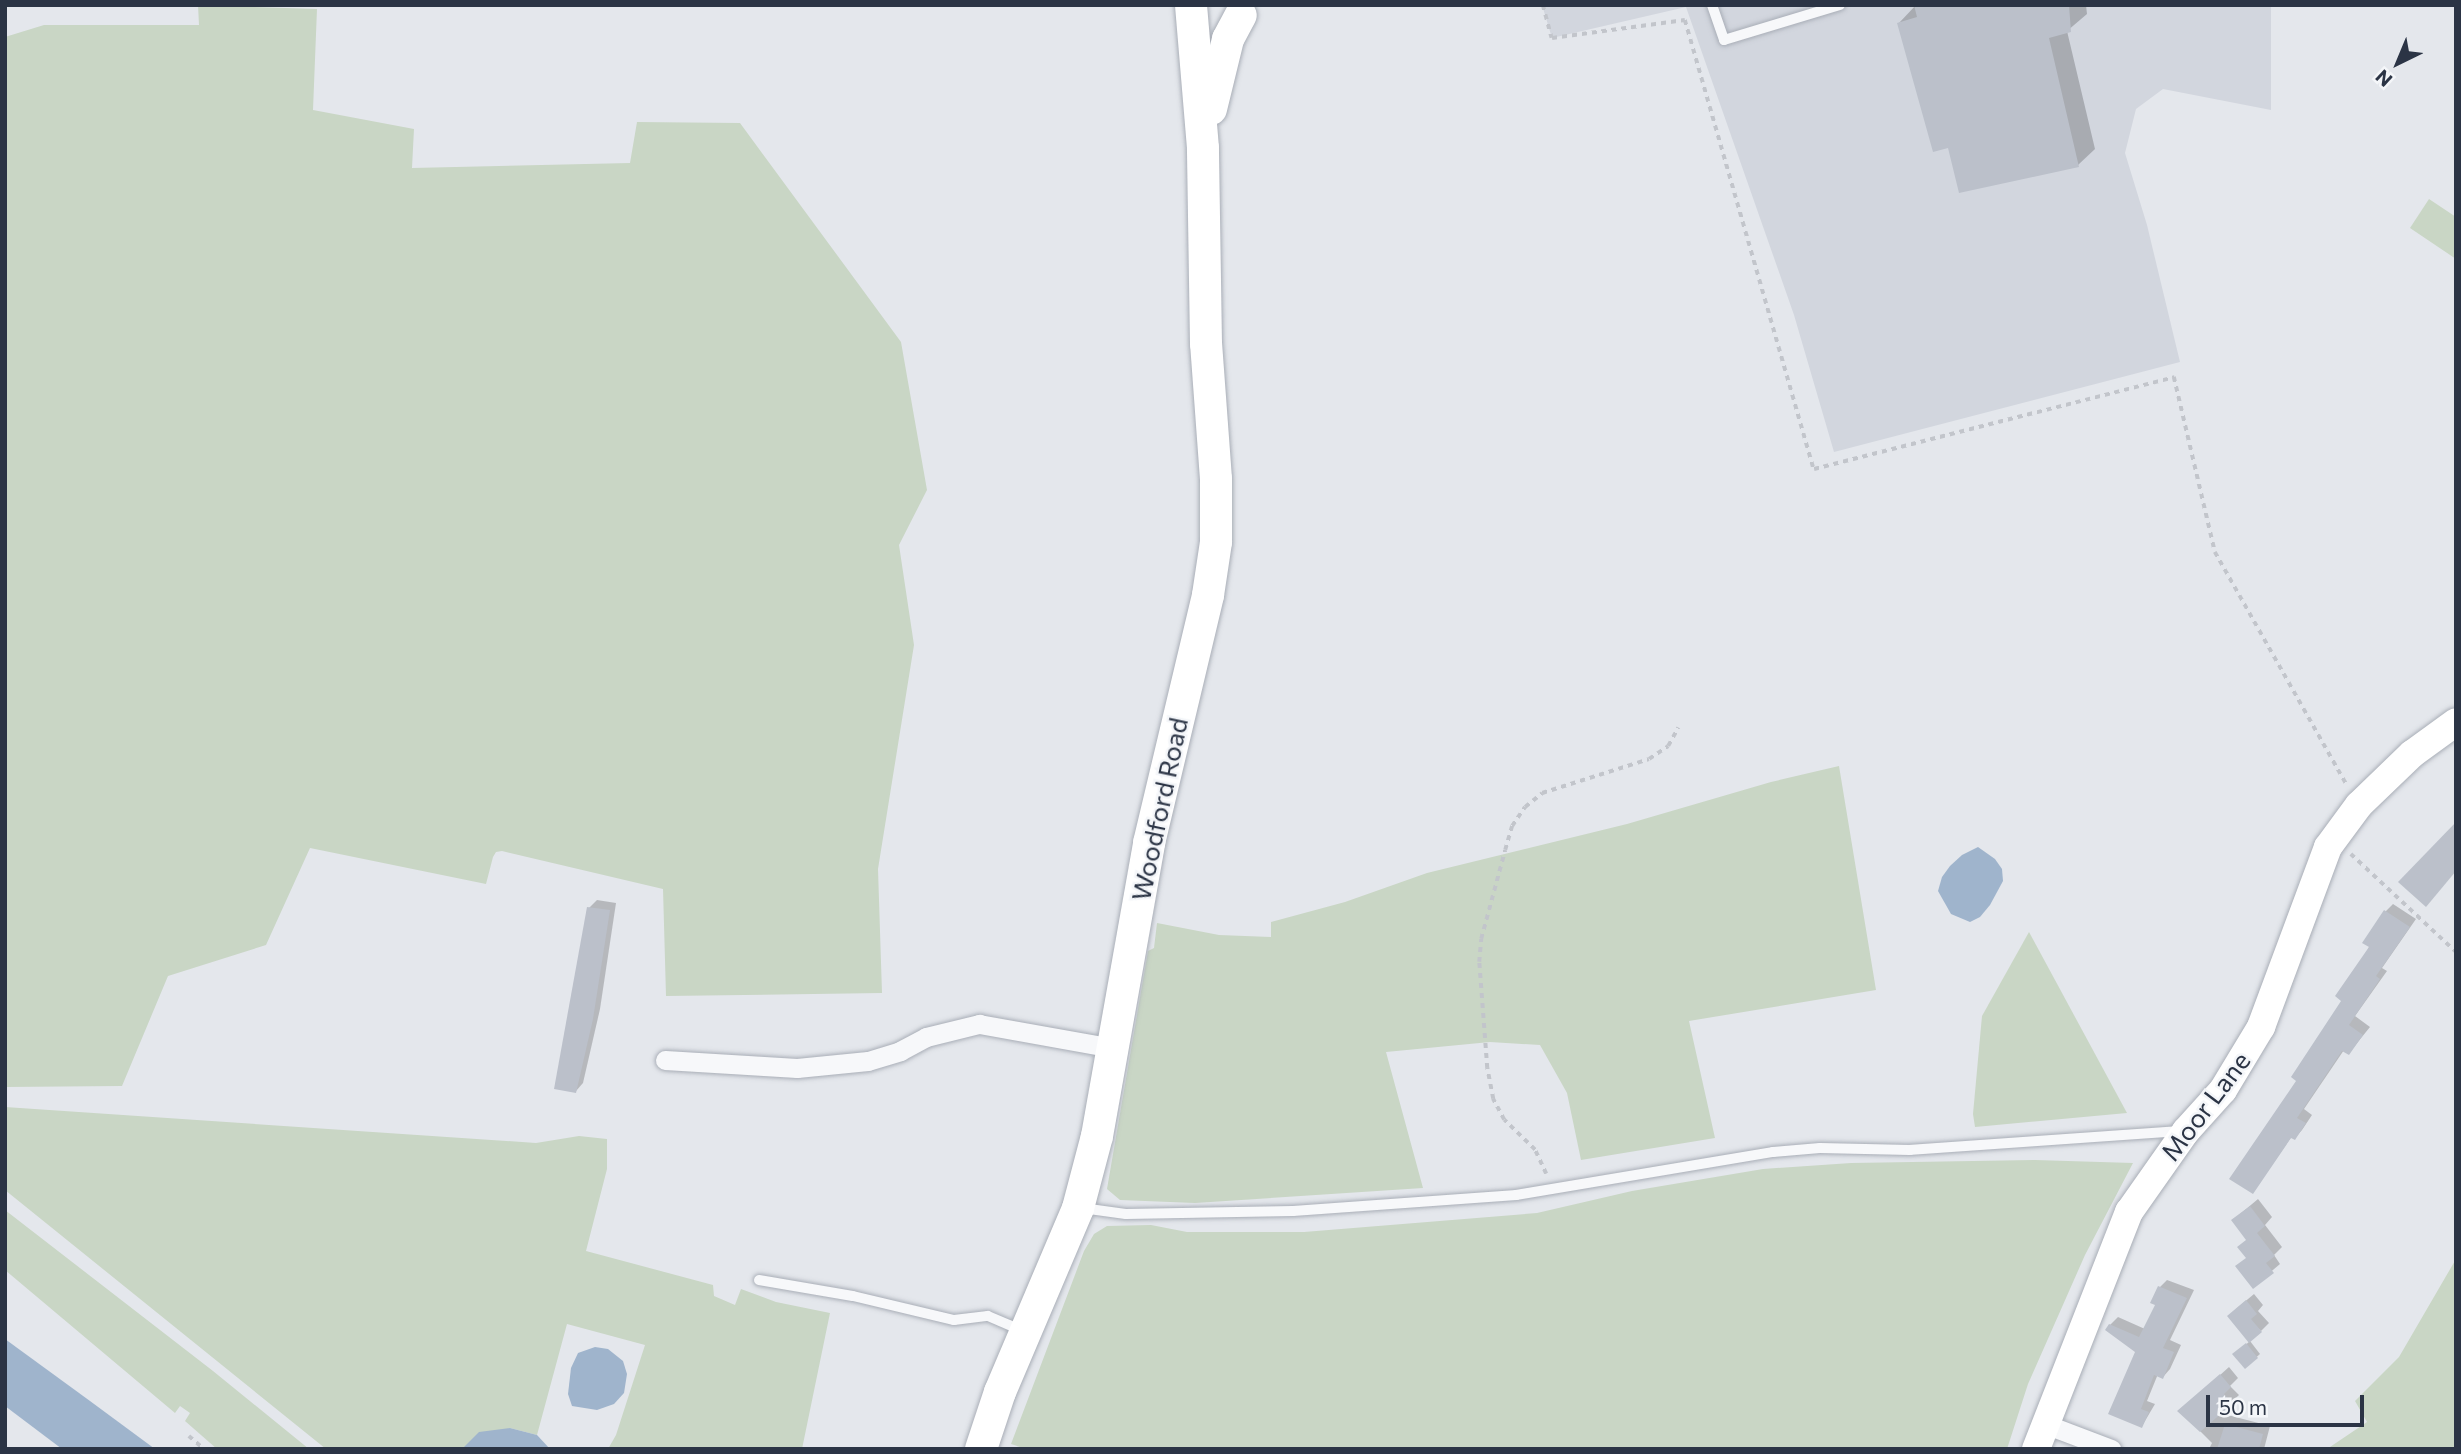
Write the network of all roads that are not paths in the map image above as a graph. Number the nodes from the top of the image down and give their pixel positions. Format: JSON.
{"nodes":[{"id":1,"x":1712,"y":5,"type":"edge"},
{"id":2,"x":1840,"y":5,"type":"edge"},
{"id":3,"x":1191,"y":6,"type":"edge"},
{"id":4,"x":1246,"y":10,"type":"edge"},
{"id":5,"x":1203,"y":148,"type":"junction"},
{"id":6,"x":2456,"y":722,"type":"edge"},
{"id":7,"x":1114,"y":1048,"type":"junction"},
{"id":8,"x":664,"y":1060,"type":"dead end"},
{"id":9,"x":2186,"y":1131,"type":"junction"},
{"id":10,"x":1078,"y":1208,"type":"junction"},
{"id":11,"x":759,"y":1280,"type":"dead end"},
{"id":12,"x":1025,"y":1331,"type":"junction"},
{"id":13,"x":2040,"y":1436,"type":"edge"},
{"id":14,"x":981,"y":1449,"type":"edge"},
{"id":15,"x":2111,"y":1449,"type":"edge"}],
"edges":[{"from":1,"to":2,"type":"lane"},
{"from":3,"to":4,"type":"main road"},
{"from":3,"to":5,"type":"main road","name":"Woodford Road"},
{"from":4,"to":5,"type":"main road","name":"Woodford Road"},
{"from":5,"to":7,"type":"main road","name":"Woodford Road"},
{"from":6,"to":9,"type":"street","name":"Moor Lane"},
{"from":7,"to":8,"type":"street"},
{"from":7,"to":10,"type":"main road","name":"Woodford Road"},
{"from":9,"to":10,"type":"lane"},
{"from":9,"to":13,"type":"street","name":"Moor Lane"},
{"from":10,"to":12,"type":"main road","name":"Woodford Road"},
{"from":11,"to":12,"type":"lane"},
{"from":12,"to":14,"type":"main road","name":"Woodford Road"},
{"from":13,"to":15,"type":"street"}]}
